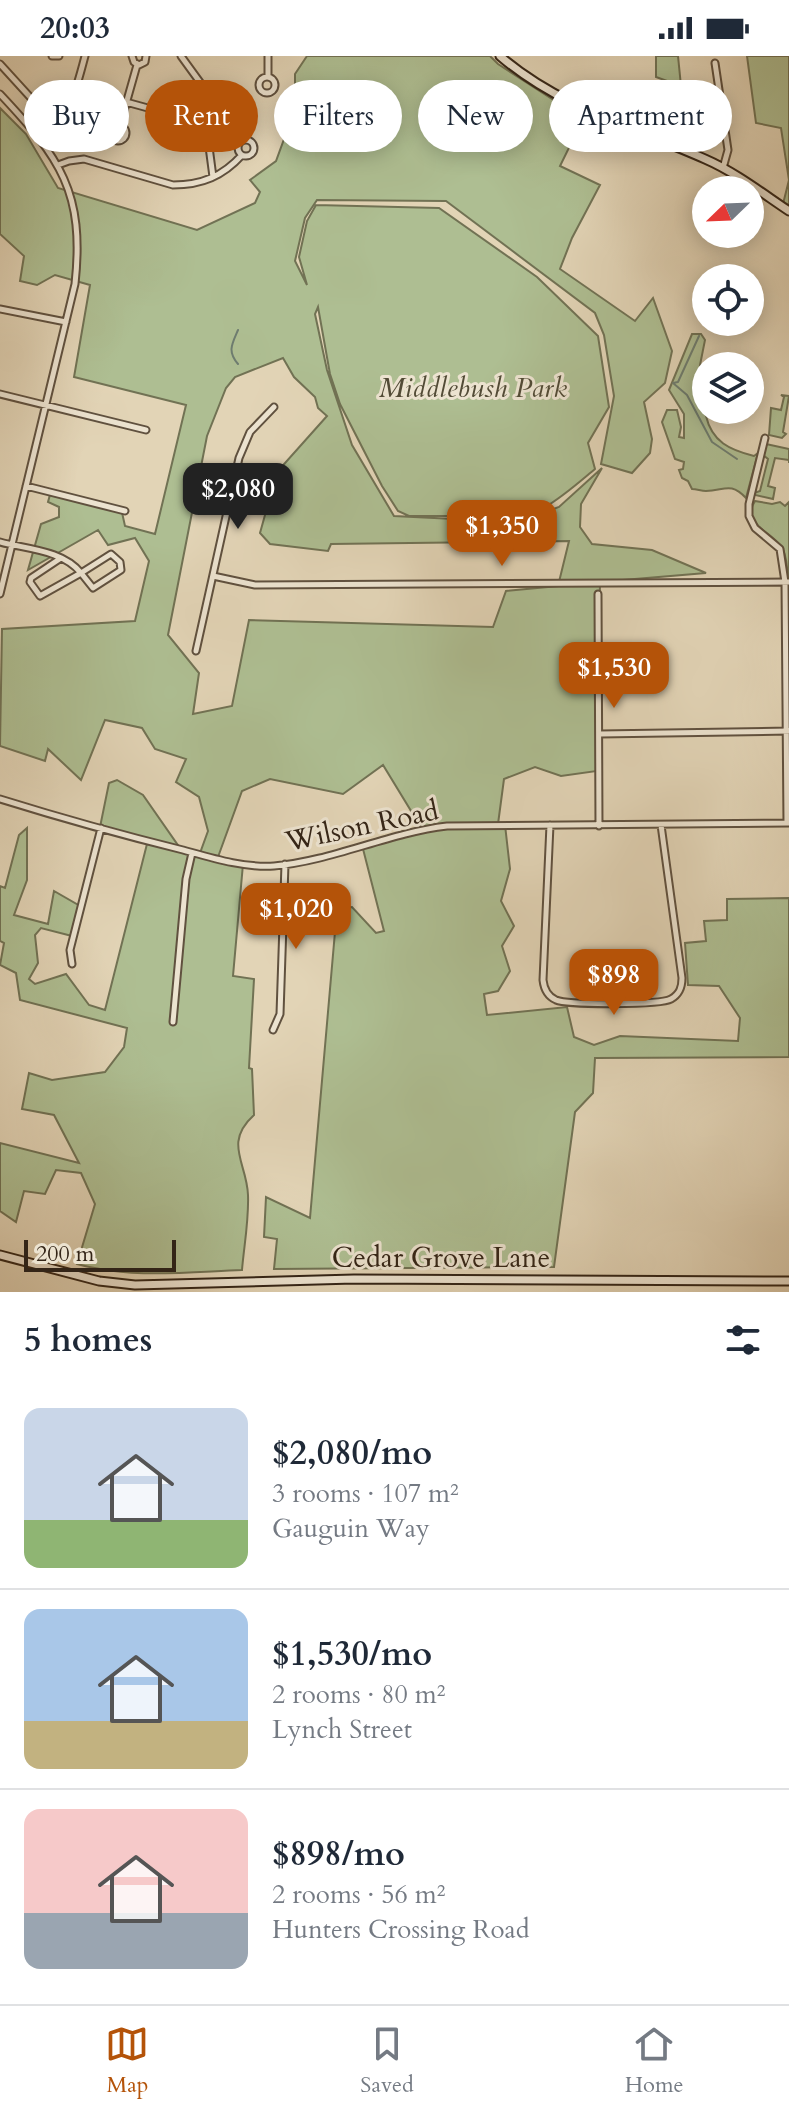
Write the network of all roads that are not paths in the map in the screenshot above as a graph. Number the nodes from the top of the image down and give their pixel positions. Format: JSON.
{"nodes":[{"id":1,"x":52,"y":56,"type":"edge"},
{"id":2,"x":59,"y":56,"type":"edge"},
{"id":3,"x":85,"y":56,"type":"edge"},
{"id":4,"x":132,"y":56,"type":"edge"},
{"id":5,"x":146,"y":56,"type":"edge"},
{"id":6,"x":181,"y":56,"type":"edge"},
{"id":7,"x":268,"y":56,"type":"edge"},
{"id":8,"x":500,"y":56,"type":"edge"},
{"id":9,"x":715,"y":63,"type":"dead end"},
{"id":10,"x":0,"y":64,"type":"edge"},
{"id":11,"x":137,"y":65,"type":"junction"},
{"id":12,"x":268,"y":77,"type":"dead end"},
{"id":13,"x":79,"y":80,"type":"edge"},
{"id":14,"x":197,"y":80,"type":"edge"},
{"id":15,"x":24,"y":90,"type":"edge"},
{"id":16,"x":129,"y":92,"type":"edge"},
{"id":17,"x":0,"y":94,"type":"edge"},
{"id":18,"x":24,"y":119,"type":"edge"},
{"id":19,"x":49,"y":152,"type":"edge"},
{"id":20,"x":210,"y":152,"type":"edge"},
{"id":21,"x":242,"y":155,"type":"dead end"},
{"id":22,"x":58,"y":165,"type":"junction"},
{"id":23,"x":723,"y":168,"type":"junction"},
{"id":24,"x":213,"y":177,"type":"junction"},
{"id":25,"x":789,"y":211,"type":"edge"},
{"id":26,"x":0,"y":309,"type":"edge"},
{"id":27,"x":66,"y":322,"type":"junction"},
{"id":28,"x":0,"y":394,"type":"edge"},
{"id":29,"x":46,"y":405,"type":"junction"},
{"id":30,"x":274,"y":407,"type":"dead end"},
{"id":31,"x":146,"y":430,"type":"dead end"},
{"id":32,"x":765,"y":438,"type":"dead end"},
{"id":33,"x":26,"y":486,"type":"junction"},
{"id":34,"x":125,"y":511,"type":"dead end"},
{"id":35,"x":0,"y":542,"type":"edge"},
{"id":36,"x":12,"y":545,"type":"junction"},
{"id":37,"x":61,"y":558,"type":"junction"},
{"id":38,"x":81,"y":573,"type":"junction"},
{"id":39,"x":213,"y":576,"type":"junction"},
{"id":40,"x":787,"y":582,"type":"edge"},
{"id":41,"x":0,"y":594,"type":"edge"},
{"id":42,"x":598,"y":594,"type":"dead end"},
{"id":43,"x":196,"y":651,"type":"dead end"},
{"id":44,"x":787,"y":679,"type":"edge"},
{"id":45,"x":787,"y":731,"type":"edge"},
{"id":46,"x":600,"y":734,"type":"junction"},
{"id":47,"x":0,"y":799,"type":"edge"},
{"id":48,"x":788,"y":823,"type":"edge"},
{"id":49,"x":550,"y":825,"type":"junction"},
{"id":50,"x":661,"y":825,"type":"junction"},
{"id":51,"x":599,"y":826,"type":"junction"},
{"id":52,"x":101,"y":828,"type":"junction"},
{"id":53,"x":192,"y":853,"type":"junction"},
{"id":54,"x":285,"y":864,"type":"junction"},
{"id":55,"x":72,"y":964,"type":"dead end"},
{"id":56,"x":173,"y":1022,"type":"dead end"},
{"id":57,"x":273,"y":1030,"type":"dead end"},
{"id":58,"x":0,"y":1255,"type":"edge"},
{"id":59,"x":789,"y":1281,"type":"edge"},
{"id":60,"x":111,"y":1282,"type":"junction"},
{"id":61,"x":135,"y":1288,"type":"edge"},
{"id":62,"x":126,"y":1292,"type":"edge"}],
"edges":[{"from":1,"to":2,"type":"street"},
{"from":3,"to":13,"type":"street"},
{"from":4,"to":11,"type":"street"},
{"from":5,"to":11,"type":"street"},
{"from":6,"to":14,"type":"street"},
{"from":7,"to":12,"type":"street"},
{"from":8,"to":23,"type":"main road"},
{"from":9,"to":23,"type":"street"},
{"from":10,"to":15,"type":"street"},
{"from":11,"to":16,"type":"street"},
{"from":17,"to":18,"type":"street"},
{"from":19,"to":22,"type":"street"},
{"from":20,"to":24,"type":"street"},
{"from":21,"to":24,"type":"street"},
{"from":22,"to":24,"type":"street"},
{"from":22,"to":27,"type":"street"},
{"from":23,"to":25,"type":"main road"},
{"from":26,"to":27,"type":"street"},
{"from":27,"to":29,"type":"street"},
{"from":28,"to":29,"type":"street"},
{"from":29,"to":31,"type":"street"},
{"from":29,"to":33,"type":"street"},
{"from":30,"to":39,"type":"street"},
{"from":32,"to":40,"type":"street"},
{"from":33,"to":34,"type":"street"},
{"from":33,"to":36,"type":"street"},
{"from":35,"to":36,"type":"street"},
{"from":36,"to":37,"type":"street"},
{"from":36,"to":41,"type":"street"},
{"from":37,"to":38,"type":"street"},
{"from":37,"to":38,"type":"street"},
{"from":38,"to":38,"type":"street"},
{"from":39,"to":40,"type":"street"},
{"from":39,"to":43,"type":"street"},
{"from":40,"to":44,"type":"street"},
{"from":42,"to":46,"type":"street"},
{"from":44,"to":45,"type":"street"},
{"from":45,"to":46,"type":"street"},
{"from":45,"to":48,"type":"street"},
{"from":46,"to":51,"type":"street"},
{"from":47,"to":52,"type":"street","name":"Wilson Road"},
{"from":48,"to":50,"type":"street","name":"Wilson Road"},
{"from":49,"to":50,"type":"street"},
{"from":49,"to":51,"type":"street","name":"Wilson Road"},
{"from":49,"to":54,"type":"street","name":"Wilson Road"},
{"from":50,"to":51,"type":"street","name":"Wilson Road"},
{"from":52,"to":53,"type":"street","name":"Wilson Road"},
{"from":52,"to":55,"type":"street"},
{"from":53,"to":54,"type":"street","name":"Wilson Road"},
{"from":53,"to":56,"type":"street"},
{"from":54,"to":57,"type":"street"},
{"from":58,"to":60,"type":"main road","name":"Cedar Grove Lane"},
{"from":59,"to":61,"type":"main road","name":"Cedar Grove Lane"},
{"from":60,"to":61,"type":"main road","name":"Cedar Grove Lane"},
{"from":60,"to":62,"type":"main road"}]}
